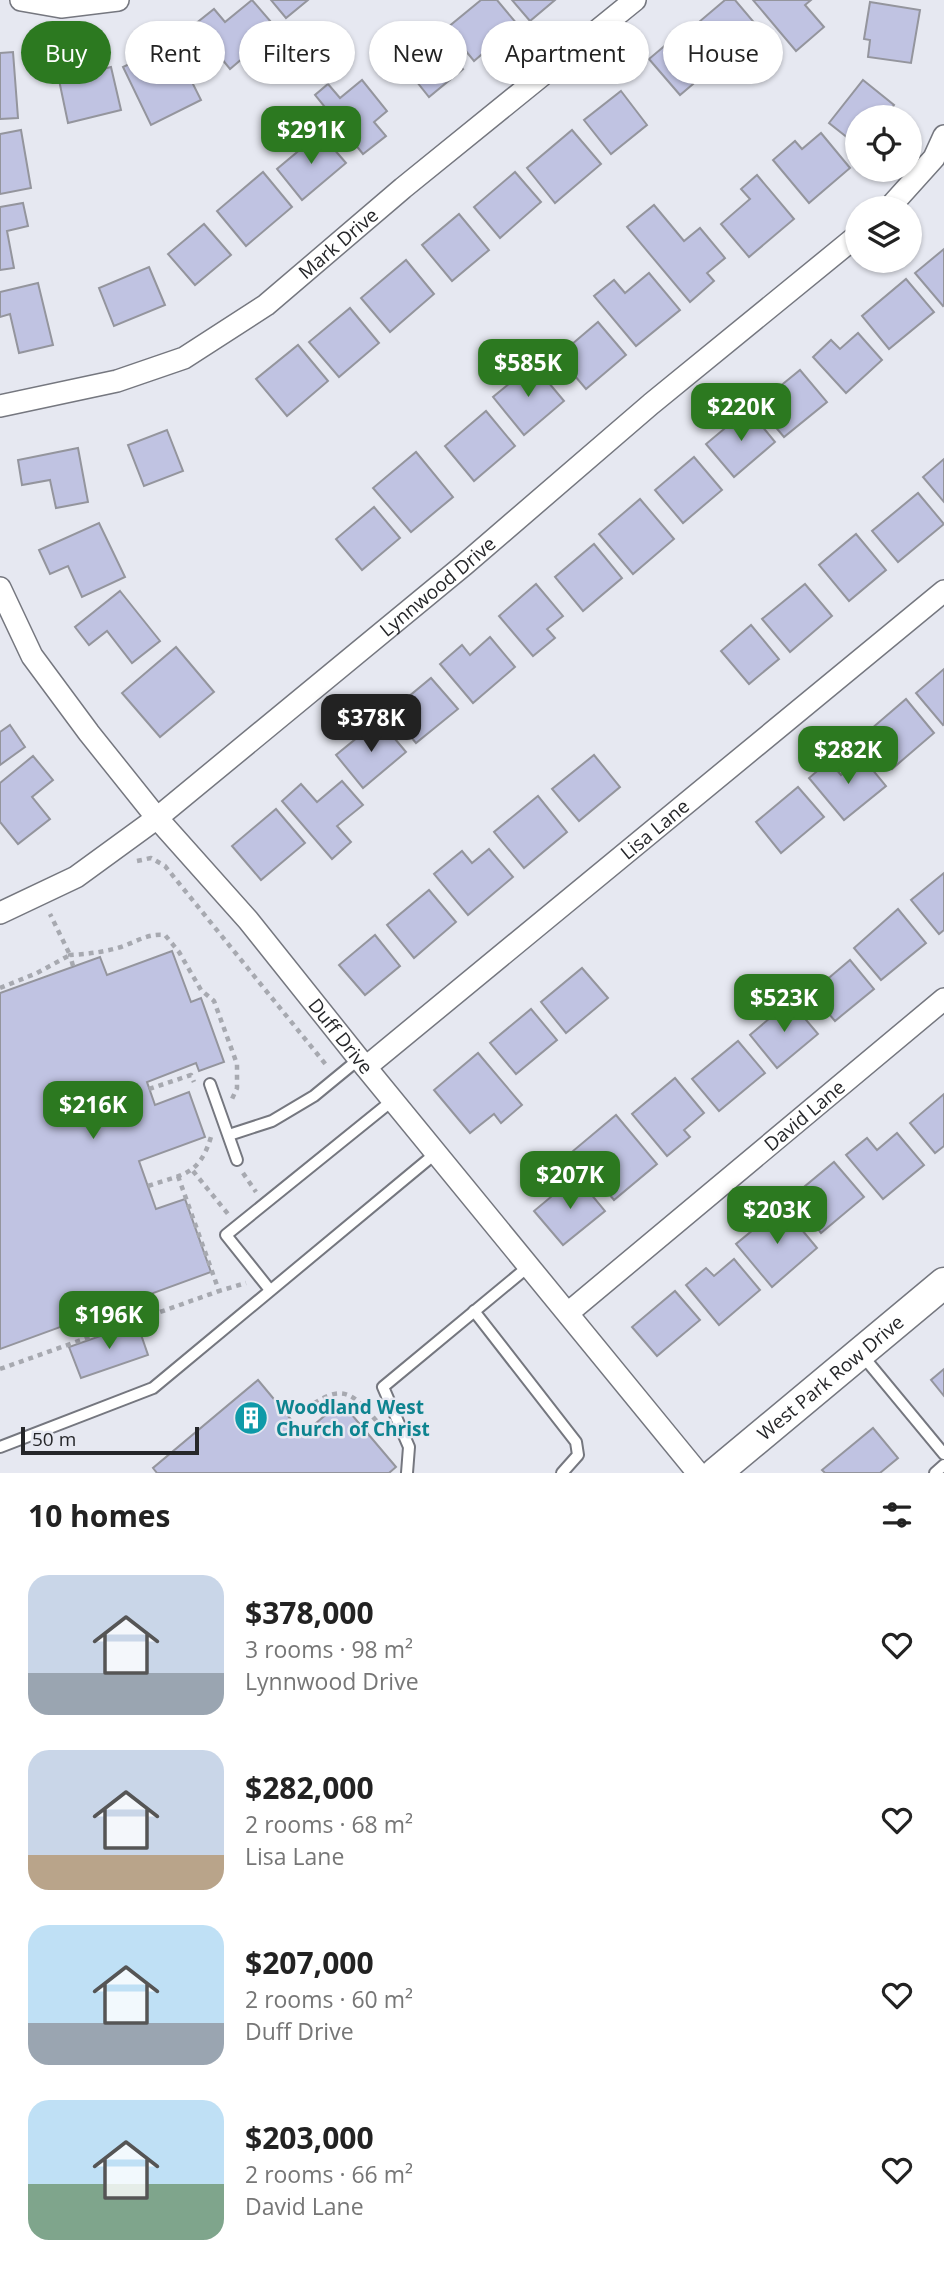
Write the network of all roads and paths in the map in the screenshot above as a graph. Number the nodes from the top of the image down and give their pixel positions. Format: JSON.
{"nodes":[{"id":1,"x":21,"y":0,"type":"edge"},
{"id":2,"x":118,"y":0,"type":"edge"},
{"id":3,"x":635,"y":0,"type":"edge"},
{"id":4,"x":944,"y":136,"type":"edge"},
{"id":5,"x":900,"y":196,"type":"edge"},
{"id":6,"x":845,"y":246,"type":"edge"},
{"id":7,"x":0,"y":406,"type":"edge"},
{"id":8,"x":0,"y":588,"type":"edge"},
{"id":9,"x":944,"y":591,"type":"edge"},
{"id":10,"x":157,"y":818,"type":"junction"},
{"id":11,"x":128,"y":867,"type":"dead end"},
{"id":12,"x":62,"y":909,"type":"dead end"},
{"id":13,"x":0,"y":913,"type":"edge"},
{"id":14,"x":50,"y":914,"type":"junction"},
{"id":15,"x":39,"y":920,"type":"dead end"},
{"id":16,"x":70,"y":955,"type":"junction"},
{"id":17,"x":73,"y":966,"type":"dead end"},
{"id":18,"x":0,"y":988,"type":"edge"},
{"id":19,"x":944,"y":999,"type":"edge"},
{"id":20,"x":363,"y":1063,"type":"junction"},
{"id":21,"x":337,"y":1078,"type":"junction"},
{"id":22,"x":210,"y":1084,"type":"dead end"},
{"id":23,"x":149,"y":1089,"type":"dead end"},
{"id":24,"x":196,"y":1090,"type":"dead end"},
{"id":25,"x":393,"y":1100,"type":"junction"},
{"id":26,"x":221,"y":1113,"type":"junction"},
{"id":27,"x":212,"y":1135,"type":"dead end"},
{"id":28,"x":229,"y":1135,"type":"junction"},
{"id":29,"x":436,"y":1153,"type":"junction"},
{"id":30,"x":237,"y":1160,"type":"joint"},
{"id":31,"x":193,"y":1171,"type":"junction"},
{"id":32,"x":178,"y":1176,"type":"junction"},
{"id":33,"x":148,"y":1186,"type":"dead end"},
{"id":34,"x":265,"y":1204,"type":"junction"},
{"id":35,"x":238,"y":1226,"type":"junction"},
{"id":36,"x":528,"y":1266,"type":"junction"},
{"id":37,"x":258,"y":1275,"type":"junction"},
{"id":38,"x":944,"y":1283,"type":"edge"},
{"id":39,"x":219,"y":1290,"type":"junction"},
{"id":40,"x":271,"y":1290,"type":"junction"},
{"id":41,"x":474,"y":1311,"type":"junction"},
{"id":42,"x":568,"y":1313,"type":"junction"},
{"id":43,"x":860,"y":1353,"type":"junction"},
{"id":44,"x":0,"y":1369,"type":"edge"},
{"id":45,"x":306,"y":1409,"type":"dead end"},
{"id":46,"x":386,"y":1432,"type":"dead end"},
{"id":47,"x":0,"y":1447,"type":"edge"},
{"id":48,"x":944,"y":1454,"type":"edge"},
{"id":49,"x":944,"y":1465,"type":"edge"},
{"id":50,"x":407,"y":1473,"type":"edge"},
{"id":51,"x":562,"y":1473,"type":"edge"},
{"id":52,"x":698,"y":1473,"type":"edge"},
{"id":53,"x":716,"y":1473,"type":"edge"},
{"id":54,"x":935,"y":1473,"type":"edge"}],
"edges":[{"from":1,"to":2,"type":"street"},
{"from":3,"to":7,"type":"street","name":"Mark Drive"},
{"from":4,"to":5,"type":"street"},
{"from":6,"to":10,"type":"street","name":"Lynnwood Drive"},
{"from":8,"to":10,"type":"street","name":"Duff Drive"},
{"from":9,"to":20,"type":"street","name":"Lisa Lane"},
{"from":10,"to":13,"type":"street","name":"Lynnwood Drive"},
{"from":10,"to":20,"type":"street","name":"Duff Drive"},
{"from":11,"to":21,"type":"path"},
{"from":12,"to":14,"type":"path"},
{"from":14,"to":15,"type":"path"},
{"from":14,"to":16,"type":"path"},
{"from":16,"to":17,"type":"path"},
{"from":16,"to":18,"type":"path"},
{"from":16,"to":26,"type":"path"},
{"from":19,"to":42,"type":"street","name":"David Lane"},
{"from":20,"to":21,"type":"lane"},
{"from":20,"to":25,"type":"street","name":"Duff Drive"},
{"from":21,"to":28,"type":"lane"},
{"from":22,"to":26,"type":"lane"},
{"from":23,"to":24,"type":"path"},
{"from":25,"to":29,"type":"street","name":"Duff Drive"},
{"from":25,"to":34,"type":"lane"},
{"from":26,"to":28,"type":"lane"},
{"from":27,"to":31,"type":"path"},
{"from":28,"to":30,"type":"lane"},
{"from":29,"to":36,"type":"street","name":"Duff Drive"},
{"from":29,"to":40,"type":"lane"},
{"from":30,"to":34,"type":"path"},
{"from":31,"to":32,"type":"path"},
{"from":31,"to":35,"type":"path"},
{"from":32,"to":33,"type":"path"},
{"from":32,"to":39,"type":"path"},
{"from":34,"to":35,"type":"lane"},
{"from":35,"to":37,"type":"lane"},
{"from":36,"to":41,"type":"lane"},
{"from":36,"to":42,"type":"street","name":"Duff Drive"},
{"from":37,"to":39,"type":"path"},
{"from":37,"to":40,"type":"lane"},
{"from":38,"to":43,"type":"main road","name":"West Park Row Drive"},
{"from":39,"to":44,"type":"path"},
{"from":40,"to":47,"type":"lane"},
{"from":41,"to":50,"type":"lane"},
{"from":41,"to":51,"type":"lane"},
{"from":42,"to":52,"type":"street","name":"Duff Drive"},
{"from":43,"to":48,"type":"lane"},
{"from":43,"to":53,"type":"main road","name":"West Park Row Drive"},
{"from":45,"to":46,"type":"path"},
{"from":49,"to":54,"type":"lane"}]}
